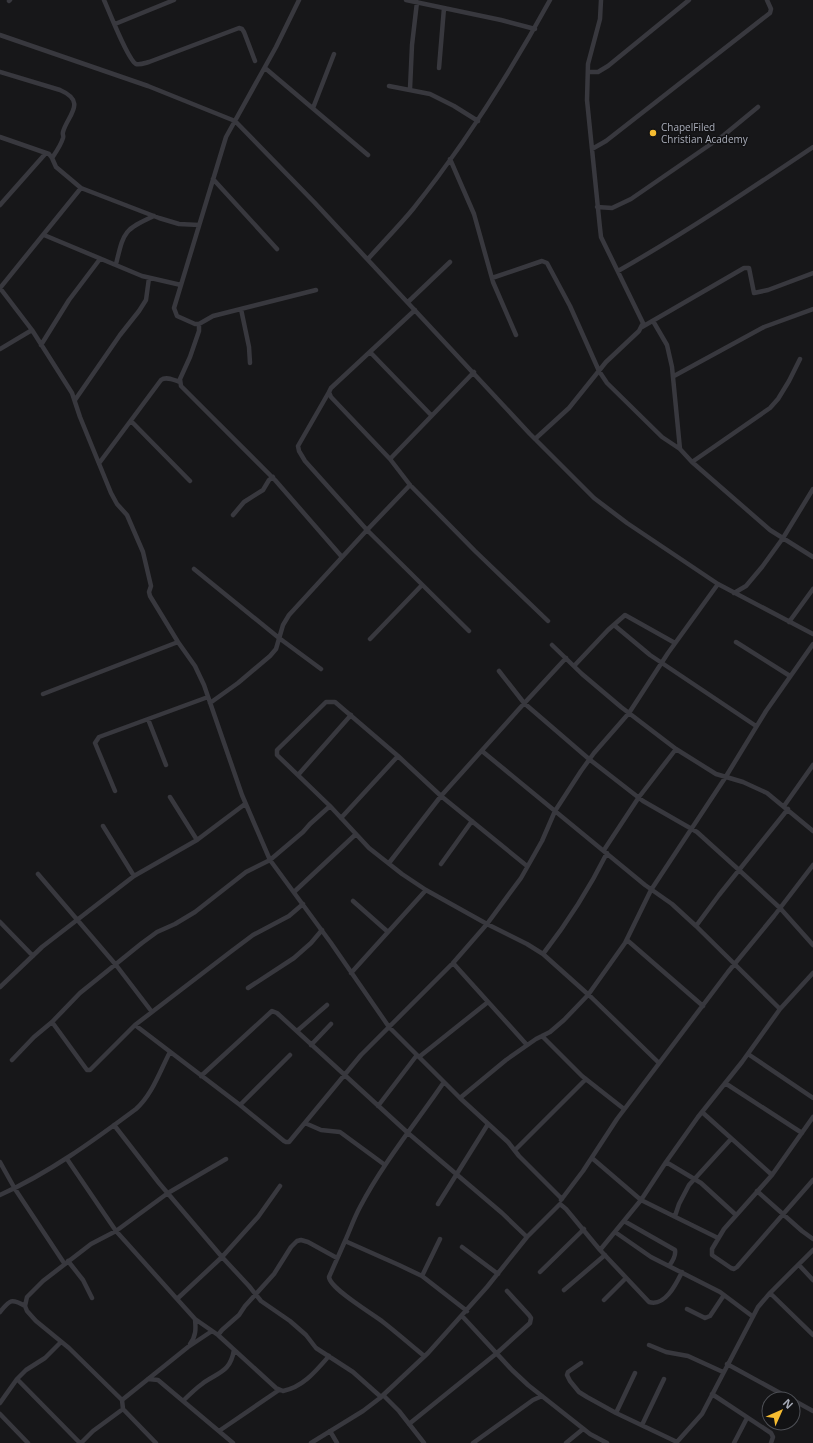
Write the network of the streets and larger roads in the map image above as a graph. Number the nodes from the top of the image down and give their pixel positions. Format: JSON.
{"nodes":[{"id":1,"x":104,"y":0,"type":"edge"},
{"id":2,"x":174,"y":0,"type":"edge"},
{"id":3,"x":299,"y":0,"type":"edge"},
{"id":4,"x":406,"y":0,"type":"edge"},
{"id":5,"x":550,"y":0,"type":"edge"},
{"id":6,"x":602,"y":0,"type":"edge"},
{"id":7,"x":689,"y":0,"type":"edge"},
{"id":8,"x":767,"y":0,"type":"edge"},
{"id":9,"x":417,"y":2,"type":"junction"},
{"id":10,"x":444,"y":8,"type":"junction"},
{"id":11,"x":115,"y":24,"type":"junction"},
{"id":12,"x":535,"y":29,"type":"junction"},
{"id":13,"x":1,"y":37,"type":"edge"},
{"id":14,"x":334,"y":54,"type":"dead end"},
{"id":15,"x":256,"y":61,"type":"dead end"},
{"id":16,"x":265,"y":68,"type":"junction"},
{"id":17,"x":439,"y":68,"type":"dead end"},
{"id":18,"x":0,"y":72,"type":"edge"},
{"id":19,"x":588,"y":72,"type":"junction"},
{"id":20,"x":388,"y":86,"type":"dead end"},
{"id":21,"x":410,"y":89,"type":"junction"},
{"id":22,"x":758,"y":107,"type":"dead end"},
{"id":23,"x":313,"y":108,"type":"junction"},
{"id":24,"x":236,"y":121,"type":"junction"},
{"id":25,"x":478,"y":121,"type":"junction"},
{"id":26,"x":0,"y":137,"type":"edge"},
{"id":27,"x":813,"y":147,"type":"edge"},
{"id":28,"x":592,"y":149,"type":"junction"},
{"id":29,"x":46,"y":153,"type":"junction"},
{"id":30,"x":368,"y":155,"type":"dead end"},
{"id":31,"x":52,"y":158,"type":"junction"},
{"id":32,"x":450,"y":159,"type":"junction"},
{"id":33,"x":213,"y":179,"type":"junction"},
{"id":34,"x":81,"y":188,"type":"junction"},
{"id":35,"x":0,"y":205,"type":"edge"},
{"id":36,"x":597,"y":207,"type":"junction"},
{"id":37,"x":154,"y":216,"type":"junction"},
{"id":38,"x":199,"y":225,"type":"junction"},
{"id":39,"x":44,"y":235,"type":"junction"},
{"id":40,"x":277,"y":249,"type":"dead end"},
{"id":41,"x":100,"y":259,"type":"junction"},
{"id":42,"x":368,"y":259,"type":"junction"},
{"id":43,"x":450,"y":262,"type":"dead end"},
{"id":44,"x":116,"y":264,"type":"junction"},
{"id":45,"x":618,"y":271,"type":"junction"},
{"id":46,"x":813,"y":273,"type":"edge"},
{"id":47,"x":149,"y":278,"type":"junction"},
{"id":48,"x":492,"y":278,"type":"junction"},
{"id":49,"x":181,"y":285,"type":"junction"},
{"id":50,"x":0,"y":288,"type":"edge"},
{"id":51,"x":316,"y":290,"type":"dead end"},
{"id":52,"x":408,"y":302,"type":"junction"},
{"id":53,"x":241,"y":309,"type":"junction"},
{"id":54,"x":813,"y":309,"type":"edge"},
{"id":55,"x":415,"y":310,"type":"junction"},
{"id":56,"x":653,"y":321,"type":"junction"},
{"id":57,"x":199,"y":324,"type":"junction"},
{"id":58,"x":642,"y":327,"type":"junction"},
{"id":59,"x":32,"y":330,"type":"junction"},
{"id":60,"x":516,"y":335,"type":"dead end"},
{"id":61,"x":41,"y":345,"type":"junction"},
{"id":62,"x":0,"y":348,"type":"edge"},
{"id":63,"x":370,"y":352,"type":"junction"},
{"id":64,"x":800,"y":360,"type":"dead end"},
{"id":65,"x":250,"y":363,"type":"dead end"},
{"id":66,"x":599,"y":371,"type":"junction"},
{"id":67,"x":474,"y":372,"type":"junction"},
{"id":68,"x":674,"y":376,"type":"junction"},
{"id":69,"x":180,"y":382,"type":"junction"},
{"id":70,"x":329,"y":392,"type":"junction"},
{"id":71,"x":75,"y":400,"type":"junction"},
{"id":72,"x":431,"y":415,"type":"junction"},
{"id":73,"x":131,"y":421,"type":"junction"},
{"id":74,"x":535,"y":439,"type":"junction"},
{"id":75,"x":680,"y":449,"type":"junction"},
{"id":76,"x":390,"y":459,"type":"junction"},
{"id":77,"x":100,"y":462,"type":"junction"},
{"id":78,"x":692,"y":462,"type":"junction"},
{"id":79,"x":273,"y":477,"type":"junction"},
{"id":80,"x":190,"y":481,"type":"dead end"},
{"id":81,"x":410,"y":485,"type":"junction"},
{"id":82,"x":813,"y":489,"type":"edge"},
{"id":83,"x":233,"y":515,"type":"dead end"},
{"id":84,"x":367,"y":530,"type":"junction"},
{"id":85,"x":783,"y":538,"type":"junction"},
{"id":86,"x":342,"y":557,"type":"junction"},
{"id":87,"x":813,"y":557,"type":"edge"},
{"id":88,"x":194,"y":569,"type":"dead end"},
{"id":89,"x":718,"y":584,"type":"junction"},
{"id":90,"x":422,"y":585,"type":"junction"},
{"id":91,"x":813,"y":589,"type":"edge"},
{"id":92,"x":734,"y":593,"type":"junction"},
{"id":93,"x":548,"y":621,"type":"dead end"},
{"id":94,"x":789,"y":622,"type":"junction"},
{"id":95,"x":614,"y":625,"type":"junction"},
{"id":96,"x":469,"y":631,"type":"dead end"},
{"id":97,"x":813,"y":634,"type":"edge"},
{"id":98,"x":279,"y":638,"type":"junction"},
{"id":99,"x":370,"y":639,"type":"dead end"},
{"id":100,"x":178,"y":642,"type":"junction"},
{"id":101,"x":736,"y":642,"type":"dead end"},
{"id":102,"x":675,"y":643,"type":"junction"},
{"id":103,"x":813,"y":644,"type":"edge"},
{"id":104,"x":552,"y":645,"type":"dead end"},
{"id":105,"x":566,"y":658,"type":"junction"},
{"id":106,"x":661,"y":663,"type":"junction"},
{"id":107,"x":574,"y":666,"type":"junction"},
{"id":108,"x":321,"y":669,"type":"dead end"},
{"id":109,"x":499,"y":671,"type":"dead end"},
{"id":110,"x":790,"y":676,"type":"junction"},
{"id":111,"x":43,"y":694,"type":"dead end"},
{"id":112,"x":208,"y":697,"type":"junction"},
{"id":113,"x":210,"y":703,"type":"junction"},
{"id":114,"x":524,"y":704,"type":"junction"},
{"id":115,"x":629,"y":713,"type":"junction"},
{"id":116,"x":351,"y":716,"type":"junction"},
{"id":117,"x":148,"y":718,"type":"junction"},
{"id":118,"x":756,"y":726,"type":"junction"},
{"id":119,"x":676,"y":749,"type":"junction"},
{"id":120,"x":482,"y":750,"type":"junction"},
{"id":121,"x":398,"y":756,"type":"junction"},
{"id":122,"x":589,"y":759,"type":"junction"},
{"id":123,"x":166,"y":765,"type":"dead end"},
{"id":124,"x":813,"y":765,"type":"edge"},
{"id":125,"x":298,"y":775,"type":"junction"},
{"id":126,"x":725,"y":778,"type":"junction"},
{"id":127,"x":115,"y":791,"type":"dead end"},
{"id":128,"x":441,"y":796,"type":"junction"},
{"id":129,"x":639,"y":797,"type":"junction"},
{"id":130,"x":170,"y":798,"type":"dead end"},
{"id":131,"x":246,"y":804,"type":"junction"},
{"id":132,"x":330,"y":806,"type":"junction"},
{"id":133,"x":786,"y":808,"type":"junction"},
{"id":134,"x":555,"y":811,"type":"junction"},
{"id":135,"x":341,"y":818,"type":"junction"},
{"id":136,"x":472,"y":821,"type":"junction"},
{"id":137,"x":103,"y":826,"type":"dead end"},
{"id":138,"x":692,"y":829,"type":"junction"},
{"id":139,"x":813,"y":831,"type":"edge"},
{"id":140,"x":356,"y":834,"type":"junction"},
{"id":141,"x":197,"y":840,"type":"junction"},
{"id":142,"x":606,"y":852,"type":"junction"},
{"id":143,"x":270,"y":860,"type":"junction"},
{"id":144,"x":389,"y":864,"type":"junction"},
{"id":145,"x":441,"y":864,"type":"dead end"},
{"id":146,"x":813,"y":865,"type":"edge"},
{"id":147,"x":527,"y":866,"type":"junction"},
{"id":148,"x":740,"y":870,"type":"junction"},
{"id":149,"x":38,"y":874,"type":"dead end"},
{"id":150,"x":134,"y":876,"type":"junction"},
{"id":151,"x":426,"y":890,"type":"junction"},
{"id":152,"x":651,"y":890,"type":"junction"},
{"id":153,"x":294,"y":892,"type":"junction"},
{"id":154,"x":352,"y":901,"type":"dead end"},
{"id":155,"x":303,"y":904,"type":"junction"},
{"id":156,"x":780,"y":908,"type":"junction"},
{"id":157,"x":78,"y":918,"type":"junction"},
{"id":158,"x":0,"y":922,"type":"edge"},
{"id":159,"x":487,"y":924,"type":"junction"},
{"id":160,"x":696,"y":926,"type":"junction"},
{"id":161,"x":322,"y":930,"type":"junction"},
{"id":162,"x":388,"y":932,"type":"junction"},
{"id":163,"x":627,"y":940,"type":"junction"},
{"id":164,"x":813,"y":945,"type":"edge"},
{"id":165,"x":542,"y":954,"type":"junction"},
{"id":166,"x":33,"y":956,"type":"junction"},
{"id":167,"x":452,"y":963,"type":"junction"},
{"id":168,"x":116,"y":964,"type":"junction"},
{"id":169,"x":734,"y":965,"type":"junction"},
{"id":170,"x":351,"y":973,"type":"junction"},
{"id":171,"x":813,"y":973,"type":"edge"},
{"id":172,"x":0,"y":987,"type":"edge"},
{"id":173,"x":248,"y":988,"type":"dead end"},
{"id":174,"x":588,"y":995,"type":"junction"},
{"id":175,"x":488,"y":1002,"type":"junction"},
{"id":176,"x":327,"y":1005,"type":"dead end"},
{"id":177,"x":703,"y":1006,"type":"junction"},
{"id":178,"x":780,"y":1009,"type":"junction"},
{"id":179,"x":152,"y":1012,"type":"junction"},
{"id":180,"x":52,"y":1022,"type":"junction"},
{"id":181,"x":332,"y":1024,"type":"dead end"},
{"id":182,"x":135,"y":1025,"type":"junction"},
{"id":183,"x":389,"y":1027,"type":"junction"},
{"id":184,"x":297,"y":1031,"type":"junction"},
{"id":185,"x":542,"y":1036,"type":"junction"},
{"id":186,"x":311,"y":1045,"type":"junction"},
{"id":187,"x":528,"y":1045,"type":"junction"},
{"id":188,"x":170,"y":1052,"type":"junction"},
{"id":189,"x":748,"y":1054,"type":"junction"},
{"id":190,"x":290,"y":1055,"type":"dead end"},
{"id":191,"x":418,"y":1056,"type":"junction"},
{"id":192,"x":12,"y":1060,"type":"dead end"},
{"id":193,"x":659,"y":1063,"type":"junction"},
{"id":194,"x":201,"y":1076,"type":"junction"},
{"id":195,"x":344,"y":1076,"type":"junction"},
{"id":196,"x":586,"y":1079,"type":"junction"},
{"id":197,"x":444,"y":1082,"type":"junction"},
{"id":198,"x":725,"y":1083,"type":"junction"},
{"id":199,"x":460,"y":1098,"type":"junction"},
{"id":200,"x":813,"y":1098,"type":"edge"},
{"id":201,"x":240,"y":1105,"type":"junction"},
{"id":202,"x":378,"y":1106,"type":"junction"},
{"id":203,"x":624,"y":1109,"type":"junction"},
{"id":204,"x":702,"y":1112,"type":"junction"},
{"id":205,"x":813,"y":1117,"type":"edge"},
{"id":206,"x":305,"y":1122,"type":"junction"},
{"id":207,"x":488,"y":1124,"type":"junction"},
{"id":208,"x":114,"y":1125,"type":"junction"},
{"id":209,"x":408,"y":1133,"type":"junction"},
{"id":210,"x":802,"y":1133,"type":"junction"},
{"id":211,"x":731,"y":1140,"type":"junction"},
{"id":212,"x":515,"y":1150,"type":"junction"},
{"id":213,"x":592,"y":1158,"type":"junction"},
{"id":214,"x":67,"y":1159,"type":"junction"},
{"id":215,"x":226,"y":1160,"type":"dead end"},
{"id":216,"x":0,"y":1162,"type":"edge"},
{"id":217,"x":666,"y":1162,"type":"junction"},
{"id":218,"x":385,"y":1165,"type":"junction"},
{"id":219,"x":456,"y":1174,"type":"junction"},
{"id":220,"x":772,"y":1175,"type":"junction"},
{"id":221,"x":694,"y":1178,"type":"junction"},
{"id":222,"x":813,"y":1180,"type":"edge"},
{"id":223,"x":280,"y":1186,"type":"dead end"},
{"id":224,"x":15,"y":1189,"type":"junction"},
{"id":225,"x":757,"y":1191,"type":"junction"},
{"id":226,"x":168,"y":1193,"type":"junction"},
{"id":227,"x":0,"y":1195,"type":"edge"},
{"id":228,"x":562,"y":1198,"type":"junction"},
{"id":229,"x":641,"y":1200,"type":"junction"},
{"id":230,"x":438,"y":1204,"type":"dead end"},
{"id":231,"x":560,"y":1204,"type":"junction"},
{"id":232,"x":783,"y":1214,"type":"junction"},
{"id":233,"x":736,"y":1215,"type":"junction"},
{"id":234,"x":675,"y":1216,"type":"junction"},
{"id":235,"x":624,"y":1221,"type":"junction"},
{"id":236,"x":584,"y":1229,"type":"junction"},
{"id":237,"x":116,"y":1231,"type":"junction"},
{"id":238,"x":615,"y":1232,"type":"junction"},
{"id":239,"x":528,"y":1237,"type":"junction"},
{"id":240,"x":718,"y":1238,"type":"junction"},
{"id":241,"x":440,"y":1239,"type":"dead end"},
{"id":242,"x":813,"y":1239,"type":"edge"},
{"id":243,"x":346,"y":1241,"type":"junction"},
{"id":244,"x":462,"y":1247,"type":"dead end"},
{"id":245,"x":600,"y":1250,"type":"junction"},
{"id":246,"x":813,"y":1250,"type":"edge"},
{"id":247,"x":605,"y":1255,"type":"junction"},
{"id":248,"x":222,"y":1257,"type":"junction"},
{"id":249,"x":337,"y":1258,"type":"junction"},
{"id":250,"x":66,"y":1262,"type":"junction"},
{"id":251,"x":799,"y":1265,"type":"junction"},
{"id":252,"x":669,"y":1266,"type":"junction"},
{"id":253,"x":540,"y":1272,"type":"dead end"},
{"id":254,"x":682,"y":1272,"type":"junction"},
{"id":255,"x":498,"y":1274,"type":"junction"},
{"id":256,"x":422,"y":1276,"type":"junction"},
{"id":257,"x":626,"y":1278,"type":"junction"},
{"id":258,"x":813,"y":1280,"type":"edge"},
{"id":259,"x":564,"y":1290,"type":"dead end"},
{"id":260,"x":507,"y":1291,"type":"dead end"},
{"id":261,"x":770,"y":1293,"type":"junction"},
{"id":262,"x":255,"y":1294,"type":"junction"},
{"id":263,"x":724,"y":1295,"type":"junction"},
{"id":264,"x":92,"y":1298,"type":"dead end"},
{"id":265,"x":177,"y":1299,"type":"junction"},
{"id":266,"x":604,"y":1300,"type":"dead end"},
{"id":267,"x":25,"y":1306,"type":"junction"},
{"id":268,"x":686,"y":1309,"type":"dead end"},
{"id":269,"x":467,"y":1311,"type":"junction"},
{"id":270,"x":0,"y":1312,"type":"edge"},
{"id":271,"x":462,"y":1316,"type":"junction"},
{"id":272,"x":752,"y":1316,"type":"junction"},
{"id":273,"x":195,"y":1319,"type":"junction"},
{"id":274,"x":212,"y":1331,"type":"junction"},
{"id":275,"x":813,"y":1334,"type":"edge"},
{"id":276,"x":218,"y":1335,"type":"junction"},
{"id":277,"x":62,"y":1342,"type":"junction"},
{"id":278,"x":649,"y":1345,"type":"dead end"},
{"id":279,"x":188,"y":1347,"type":"junction"},
{"id":280,"x":234,"y":1350,"type":"junction"},
{"id":281,"x":497,"y":1353,"type":"junction"},
{"id":282,"x":329,"y":1356,"type":"junction"},
{"id":283,"x":424,"y":1356,"type":"junction"},
{"id":284,"x":581,"y":1363,"type":"dead end"},
{"id":285,"x":727,"y":1364,"type":"junction"},
{"id":286,"x":157,"y":1371,"type":"junction"},
{"id":287,"x":724,"y":1372,"type":"junction"},
{"id":288,"x":635,"y":1373,"type":"dead end"},
{"id":289,"x":17,"y":1379,"type":"junction"},
{"id":290,"x":148,"y":1379,"type":"junction"},
{"id":291,"x":158,"y":1380,"type":"junction"},
{"id":292,"x":664,"y":1380,"type":"dead end"},
{"id":293,"x":279,"y":1390,"type":"junction"},
{"id":294,"x":776,"y":1391,"type":"edge"},
{"id":295,"x":712,"y":1394,"type":"junction"},
{"id":296,"x":382,"y":1396,"type":"junction"},
{"id":297,"x":542,"y":1396,"type":"junction"},
{"id":298,"x":122,"y":1400,"type":"junction"},
{"id":299,"x":183,"y":1401,"type":"junction"},
{"id":300,"x":0,"y":1403,"type":"edge"},
{"id":301,"x":801,"y":1405,"type":"edge"},
{"id":302,"x":123,"y":1409,"type":"junction"},
{"id":303,"x":813,"y":1411,"type":"edge"},
{"id":304,"x":616,"y":1413,"type":"junction"},
{"id":305,"x":0,"y":1414,"type":"edge"},
{"id":306,"x":747,"y":1418,"type":"junction"},
{"id":307,"x":408,"y":1424,"type":"junction"},
{"id":308,"x":642,"y":1425,"type":"junction"},
{"id":309,"x":583,"y":1429,"type":"junction"},
{"id":310,"x":219,"y":1431,"type":"junction"},
{"id":311,"x":330,"y":1431,"type":"junction"},
{"id":312,"x":676,"y":1442,"type":"edge"},
{"id":313,"x":28,"y":1443,"type":"edge"},
{"id":314,"x":81,"y":1443,"type":"edge"},
{"id":315,"x":156,"y":1443,"type":"edge"},
{"id":316,"x":233,"y":1443,"type":"edge"},
{"id":317,"x":311,"y":1443,"type":"edge"},
{"id":318,"x":337,"y":1443,"type":"edge"},
{"id":319,"x":424,"y":1443,"type":"edge"},
{"id":320,"x":473,"y":1443,"type":"edge"},
{"id":321,"x":566,"y":1443,"type":"edge"},
{"id":322,"x":607,"y":1443,"type":"edge"},
{"id":323,"x":734,"y":1443,"type":"edge"},
{"id":324,"x":771,"y":1443,"type":"edge"}],
"edges":[{"from":1,"to":11,"type":"street"},
{"from":2,"to":11,"type":"street"},
{"from":3,"to":16,"type":"street"},
{"from":4,"to":9,"type":"street"},
{"from":5,"to":12,"type":"street"},
{"from":6,"to":19,"type":"street"},
{"from":7,"to":19,"type":"street"},
{"from":8,"to":28,"type":"street"},
{"from":9,"to":10,"type":"street"},
{"from":9,"to":21,"type":"street"},
{"from":10,"to":12,"type":"street"},
{"from":10,"to":17,"type":"street"},
{"from":11,"to":15,"type":"street"},
{"from":12,"to":25,"type":"street"},
{"from":13,"to":24,"type":"street"},
{"from":14,"to":23,"type":"street"},
{"from":16,"to":23,"type":"street"},
{"from":16,"to":24,"type":"street"},
{"from":18,"to":31,"type":"street"},
{"from":19,"to":28,"type":"street"},
{"from":20,"to":21,"type":"street"},
{"from":21,"to":25,"type":"street"},
{"from":22,"to":36,"type":"street"},
{"from":23,"to":30,"type":"street"},
{"from":24,"to":33,"type":"street"},
{"from":24,"to":42,"type":"street"},
{"from":25,"to":32,"type":"street"},
{"from":26,"to":29,"type":"street"},
{"from":27,"to":45,"type":"street"},
{"from":28,"to":36,"type":"street"},
{"from":29,"to":31,"type":"street"},
{"from":29,"to":35,"type":"street"},
{"from":31,"to":34,"type":"street"},
{"from":32,"to":42,"type":"street"},
{"from":32,"to":48,"type":"street"},
{"from":33,"to":38,"type":"street"},
{"from":33,"to":40,"type":"street"},
{"from":34,"to":37,"type":"street"},
{"from":34,"to":39,"type":"street"},
{"from":36,"to":45,"type":"street"},
{"from":37,"to":38,"type":"street"},
{"from":37,"to":44,"type":"street"},
{"from":38,"to":49,"type":"street"},
{"from":39,"to":41,"type":"street"},
{"from":39,"to":50,"type":"street"},
{"from":41,"to":44,"type":"street"},
{"from":41,"to":61,"type":"street"},
{"from":42,"to":52,"type":"street"},
{"from":43,"to":52,"type":"street"},
{"from":44,"to":47,"type":"street"},
{"from":45,"to":58,"type":"street"},
{"from":46,"to":56,"type":"street"},
{"from":47,"to":49,"type":"street"},
{"from":47,"to":71,"type":"street"},
{"from":48,"to":60,"type":"street"},
{"from":48,"to":66,"type":"street"},
{"from":49,"to":57,"type":"street"},
{"from":50,"to":59,"type":"street"},
{"from":51,"to":53,"type":"street"},
{"from":52,"to":55,"type":"street"},
{"from":53,"to":57,"type":"street"},
{"from":53,"to":65,"type":"street"},
{"from":54,"to":68,"type":"street"},
{"from":55,"to":63,"type":"street"},
{"from":55,"to":67,"type":"street"},
{"from":56,"to":58,"type":"street"},
{"from":56,"to":68,"type":"street"},
{"from":57,"to":69,"type":"street"},
{"from":58,"to":66,"type":"street"},
{"from":59,"to":61,"type":"street"},
{"from":59,"to":62,"type":"street"},
{"from":61,"to":71,"type":"street"},
{"from":63,"to":70,"type":"street"},
{"from":63,"to":72,"type":"street"},
{"from":64,"to":78,"type":"street"},
{"from":66,"to":74,"type":"street"},
{"from":66,"to":75,"type":"street"},
{"from":67,"to":72,"type":"street"},
{"from":67,"to":74,"type":"street"},
{"from":68,"to":75,"type":"street"},
{"from":69,"to":73,"type":"street"},
{"from":69,"to":79,"type":"street"},
{"from":70,"to":76,"type":"street"},
{"from":70,"to":84,"type":"street"},
{"from":71,"to":77,"type":"street"},
{"from":72,"to":76,"type":"street"},
{"from":73,"to":77,"type":"street"},
{"from":73,"to":80,"type":"street"},
{"from":74,"to":89,"type":"street"},
{"from":75,"to":78,"type":"street"},
{"from":76,"to":81,"type":"street"},
{"from":77,"to":100,"type":"street"},
{"from":78,"to":85,"type":"street"},
{"from":79,"to":83,"type":"street"},
{"from":79,"to":86,"type":"street"},
{"from":81,"to":84,"type":"street"},
{"from":81,"to":93,"type":"street"},
{"from":82,"to":85,"type":"street"},
{"from":84,"to":86,"type":"street"},
{"from":84,"to":90,"type":"street"},
{"from":85,"to":87,"type":"street"},
{"from":85,"to":92,"type":"street"},
{"from":86,"to":98,"type":"street"},
{"from":88,"to":98,"type":"street"},
{"from":89,"to":92,"type":"street"},
{"from":89,"to":102,"type":"street"},
{"from":90,"to":96,"type":"street"},
{"from":90,"to":99,"type":"street"},
{"from":91,"to":94,"type":"street"},
{"from":92,"to":94,"type":"street"},
{"from":94,"to":97,"type":"street"},
{"from":95,"to":102,"type":"street"},
{"from":95,"to":106,"type":"street"},
{"from":95,"to":107,"type":"street"},
{"from":98,"to":108,"type":"street"},
{"from":98,"to":113,"type":"street"},
{"from":100,"to":111,"type":"street"},
{"from":100,"to":112,"type":"street"},
{"from":101,"to":110,"type":"street"},
{"from":102,"to":106,"type":"street"},
{"from":103,"to":110,"type":"street"},
{"from":104,"to":105,"type":"street"},
{"from":105,"to":107,"type":"street"},
{"from":105,"to":114,"type":"street"},
{"from":106,"to":115,"type":"street"},
{"from":106,"to":118,"type":"street"},
{"from":107,"to":115,"type":"street"},
{"from":109,"to":114,"type":"street"},
{"from":110,"to":118,"type":"street"},
{"from":112,"to":113,"type":"street"},
{"from":112,"to":117,"type":"street"},
{"from":113,"to":131,"type":"street"},
{"from":114,"to":120,"type":"street"},
{"from":114,"to":122,"type":"street"},
{"from":115,"to":119,"type":"street"},
{"from":115,"to":122,"type":"street"},
{"from":116,"to":121,"type":"street"},
{"from":116,"to":125,"type":"street"},
{"from":116,"to":125,"type":"street"},
{"from":117,"to":123,"type":"street"},
{"from":117,"to":127,"type":"street"},
{"from":118,"to":126,"type":"street"},
{"from":119,"to":126,"type":"street"},
{"from":119,"to":129,"type":"street"},
{"from":120,"to":128,"type":"street"},
{"from":120,"to":134,"type":"street"},
{"from":121,"to":128,"type":"street"},
{"from":121,"to":135,"type":"street"},
{"from":122,"to":129,"type":"street"},
{"from":122,"to":134,"type":"street"},
{"from":124,"to":133,"type":"street"},
{"from":125,"to":132,"type":"street"},
{"from":126,"to":133,"type":"street"},
{"from":126,"to":138,"type":"street"},
{"from":128,"to":136,"type":"street"},
{"from":128,"to":144,"type":"street"},
{"from":129,"to":138,"type":"street"},
{"from":129,"to":142,"type":"street"},
{"from":130,"to":141,"type":"street"},
{"from":131,"to":141,"type":"street"},
{"from":131,"to":143,"type":"street"},
{"from":132,"to":135,"type":"street"},
{"from":132,"to":143,"type":"street"},
{"from":133,"to":139,"type":"street"},
{"from":133,"to":148,"type":"street"},
{"from":134,"to":142,"type":"street"},
{"from":134,"to":147,"type":"street"},
{"from":135,"to":140,"type":"street"},
{"from":136,"to":145,"type":"street"},
{"from":136,"to":147,"type":"street"},
{"from":137,"to":150,"type":"street"},
{"from":138,"to":148,"type":"street"},
{"from":138,"to":152,"type":"street"},
{"from":140,"to":144,"type":"street"},
{"from":140,"to":153,"type":"street"},
{"from":141,"to":150,"type":"street"},
{"from":142,"to":152,"type":"street"},
{"from":142,"to":165,"type":"street"},
{"from":143,"to":153,"type":"street"},
{"from":143,"to":168,"type":"street"},
{"from":144,"to":151,"type":"street"},
{"from":146,"to":156,"type":"street"},
{"from":147,"to":159,"type":"street"},
{"from":148,"to":156,"type":"street"},
{"from":148,"to":160,"type":"street"},
{"from":149,"to":157,"type":"street"},
{"from":150,"to":157,"type":"street"},
{"from":151,"to":159,"type":"street"},
{"from":151,"to":162,"type":"street"},
{"from":152,"to":160,"type":"street"},
{"from":152,"to":163,"type":"street"},
{"from":153,"to":155,"type":"street"},
{"from":154,"to":162,"type":"street"},
{"from":155,"to":161,"type":"street"},
{"from":155,"to":179,"type":"street"},
{"from":156,"to":164,"type":"street"},
{"from":156,"to":169,"type":"street"},
{"from":157,"to":166,"type":"street"},
{"from":157,"to":168,"type":"street"},
{"from":158,"to":166,"type":"street"},
{"from":159,"to":165,"type":"street"},
{"from":159,"to":167,"type":"street"},
{"from":160,"to":169,"type":"street"},
{"from":161,"to":170,"type":"street"},
{"from":161,"to":173,"type":"street"},
{"from":162,"to":170,"type":"street"},
{"from":163,"to":174,"type":"street"},
{"from":163,"to":177,"type":"street"},
{"from":165,"to":174,"type":"street"},
{"from":166,"to":172,"type":"street"},
{"from":167,"to":175,"type":"street"},
{"from":167,"to":183,"type":"street"},
{"from":168,"to":179,"type":"street"},
{"from":168,"to":180,"type":"street"},
{"from":169,"to":177,"type":"street"},
{"from":169,"to":178,"type":"street"},
{"from":170,"to":183,"type":"street"},
{"from":171,"to":178,"type":"street"},
{"from":174,"to":185,"type":"street"},
{"from":174,"to":193,"type":"street"},
{"from":175,"to":187,"type":"street"},
{"from":175,"to":191,"type":"street"},
{"from":176,"to":184,"type":"street"},
{"from":177,"to":193,"type":"street"},
{"from":178,"to":189,"type":"street"},
{"from":179,"to":182,"type":"street"},
{"from":180,"to":182,"type":"street"},
{"from":180,"to":192,"type":"street"},
{"from":181,"to":186,"type":"street"},
{"from":182,"to":188,"type":"street"},
{"from":183,"to":191,"type":"street"},
{"from":183,"to":195,"type":"street"},
{"from":184,"to":186,"type":"street"},
{"from":184,"to":194,"type":"street"},
{"from":185,"to":187,"type":"street"},
{"from":185,"to":196,"type":"street"},
{"from":186,"to":195,"type":"street"},
{"from":187,"to":199,"type":"street"},
{"from":188,"to":194,"type":"street"},
{"from":188,"to":208,"type":"street"},
{"from":189,"to":198,"type":"street"},
{"from":189,"to":200,"type":"street"},
{"from":190,"to":201,"type":"street"},
{"from":191,"to":197,"type":"street"},
{"from":191,"to":202,"type":"street"},
{"from":193,"to":203,"type":"street"},
{"from":194,"to":201,"type":"street"},
{"from":195,"to":202,"type":"street"},
{"from":195,"to":206,"type":"street"},
{"from":196,"to":203,"type":"street"},
{"from":196,"to":212,"type":"street"},
{"from":197,"to":199,"type":"street"},
{"from":197,"to":209,"type":"street"},
{"from":198,"to":204,"type":"street"},
{"from":198,"to":210,"type":"street"},
{"from":199,"to":207,"type":"street"},
{"from":201,"to":206,"type":"street"},
{"from":202,"to":209,"type":"street"},
{"from":203,"to":213,"type":"street"},
{"from":204,"to":211,"type":"street"},
{"from":204,"to":217,"type":"street"},
{"from":205,"to":210,"type":"street"},
{"from":206,"to":218,"type":"street"},
{"from":207,"to":212,"type":"street"},
{"from":207,"to":219,"type":"street"},
{"from":208,"to":214,"type":"street"},
{"from":208,"to":226,"type":"street"},
{"from":209,"to":218,"type":"street"},
{"from":209,"to":219,"type":"street"},
{"from":210,"to":220,"type":"street"},
{"from":211,"to":220,"type":"street"},
{"from":211,"to":221,"type":"street"},
{"from":212,"to":228,"type":"street"},
{"from":213,"to":228,"type":"street"},
{"from":213,"to":229,"type":"street"},
{"from":214,"to":224,"type":"street"},
{"from":214,"to":237,"type":"street"},
{"from":215,"to":226,"type":"street"},
{"from":216,"to":224,"type":"street"},
{"from":217,"to":221,"type":"street"},
{"from":217,"to":229,"type":"street"},
{"from":218,"to":243,"type":"street"},
{"from":219,"to":230,"type":"street"},
{"from":219,"to":239,"type":"street"},
{"from":220,"to":225,"type":"street"},
{"from":221,"to":233,"type":"street"},
{"from":221,"to":234,"type":"street"},
{"from":222,"to":232,"type":"street"},
{"from":223,"to":248,"type":"street"},
{"from":224,"to":227,"type":"street"},
{"from":224,"to":250,"type":"street"},
{"from":225,"to":232,"type":"street"},
{"from":225,"to":233,"type":"street"},
{"from":226,"to":237,"type":"street"},
{"from":226,"to":248,"type":"street"},
{"from":228,"to":231,"type":"street"},
{"from":229,"to":234,"type":"street"},
{"from":229,"to":235,"type":"street"},
{"from":231,"to":236,"type":"street"},
{"from":231,"to":239,"type":"street"},
{"from":232,"to":240,"type":"street"},
{"from":232,"to":242,"type":"street"},
{"from":233,"to":240,"type":"street"},
{"from":234,"to":240,"type":"street"},
{"from":235,"to":238,"type":"street"},
{"from":235,"to":252,"type":"street"},
{"from":236,"to":245,"type":"street"},
{"from":236,"to":253,"type":"street"},
{"from":237,"to":250,"type":"street"},
{"from":237,"to":265,"type":"street"},
{"from":238,"to":245,"type":"street"},
{"from":238,"to":252,"type":"street"},
{"from":239,"to":255,"type":"street"},
{"from":241,"to":256,"type":"street"},
{"from":243,"to":249,"type":"street"},
{"from":243,"to":256,"type":"street"},
{"from":244,"to":255,"type":"street"},
{"from":245,"to":247,"type":"street"},
{"from":246,"to":251,"type":"street"},
{"from":247,"to":257,"type":"street"},
{"from":247,"to":259,"type":"street"},
{"from":248,"to":262,"type":"street"},
{"from":248,"to":265,"type":"street"},
{"from":249,"to":262,"type":"street"},
{"from":249,"to":283,"type":"street"},
{"from":250,"to":264,"type":"street"},
{"from":250,"to":267,"type":"street"},
{"from":251,"to":258,"type":"street"},
{"from":251,"to":261,"type":"street"},
{"from":252,"to":254,"type":"street"},
{"from":254,"to":257,"type":"street"},
{"from":254,"to":263,"type":"street"},
{"from":255,"to":269,"type":"street"},
{"from":256,"to":269,"type":"street"},
{"from":257,"to":266,"type":"street"},
{"from":260,"to":281,"type":"street"},
{"from":261,"to":272,"type":"street"},
{"from":261,"to":275,"type":"street"},
{"from":262,"to":276,"type":"street"},
{"from":262,"to":282,"type":"street"},
{"from":263,"to":268,"type":"street"},
{"from":263,"to":272,"type":"street"},
{"from":265,"to":273,"type":"street"},
{"from":267,"to":270,"type":"street"},
{"from":267,"to":277,"type":"street"},
{"from":269,"to":271,"type":"street"},
{"from":271,"to":281,"type":"street"},
{"from":271,"to":283,"type":"street"},
{"from":272,"to":285,"type":"street"},
{"from":273,"to":274,"type":"street"},
{"from":273,"to":279,"type":"street"},
{"from":274,"to":276,"type":"street"},
{"from":274,"to":279,"type":"street"},
{"from":276,"to":280,"type":"street"},
{"from":277,"to":289,"type":"street"},
{"from":277,"to":298,"type":"street"},
{"from":278,"to":287,"type":"street"},
{"from":279,"to":286,"type":"street"},
{"from":280,"to":293,"type":"street"},
{"from":280,"to":299,"type":"street"},
{"from":281,"to":297,"type":"street"},
{"from":281,"to":307,"type":"street"},
{"from":282,"to":293,"type":"street"},
{"from":282,"to":296,"type":"street"},
{"from":283,"to":296,"type":"street"},
{"from":284,"to":304,"type":"street"},
{"from":285,"to":287,"type":"street"},
{"from":285,"to":294,"type":"street"},
{"from":286,"to":290,"type":"street"},
{"from":286,"to":291,"type":"street"},
{"from":287,"to":295,"type":"street"},
{"from":288,"to":304,"type":"street"},
{"from":289,"to":300,"type":"street"},
{"from":289,"to":314,"type":"street"},
{"from":290,"to":291,"type":"street"},
{"from":290,"to":298,"type":"street"},
{"from":291,"to":299,"type":"street"},
{"from":292,"to":308,"type":"street"},
{"from":293,"to":310,"type":"street"},
{"from":295,"to":306,"type":"street"},
{"from":295,"to":312,"type":"street"},
{"from":296,"to":307,"type":"street"},
{"from":296,"to":311,"type":"street"},
{"from":297,"to":309,"type":"street"},
{"from":297,"to":320,"type":"street"},
{"from":298,"to":302,"type":"street"},
{"from":299,"to":310,"type":"street"},
{"from":301,"to":303,"type":"street"},
{"from":302,"to":314,"type":"street"},
{"from":302,"to":315,"type":"street"},
{"from":304,"to":308,"type":"street"},
{"from":305,"to":313,"type":"street"},
{"from":306,"to":323,"type":"street"},
{"from":306,"to":324,"type":"street"},
{"from":307,"to":319,"type":"street"},
{"from":308,"to":312,"type":"street"},
{"from":309,"to":321,"type":"street"},
{"from":309,"to":322,"type":"street"},
{"from":310,"to":316,"type":"street"},
{"from":311,"to":317,"type":"street"},
{"from":311,"to":318,"type":"street"}]}
